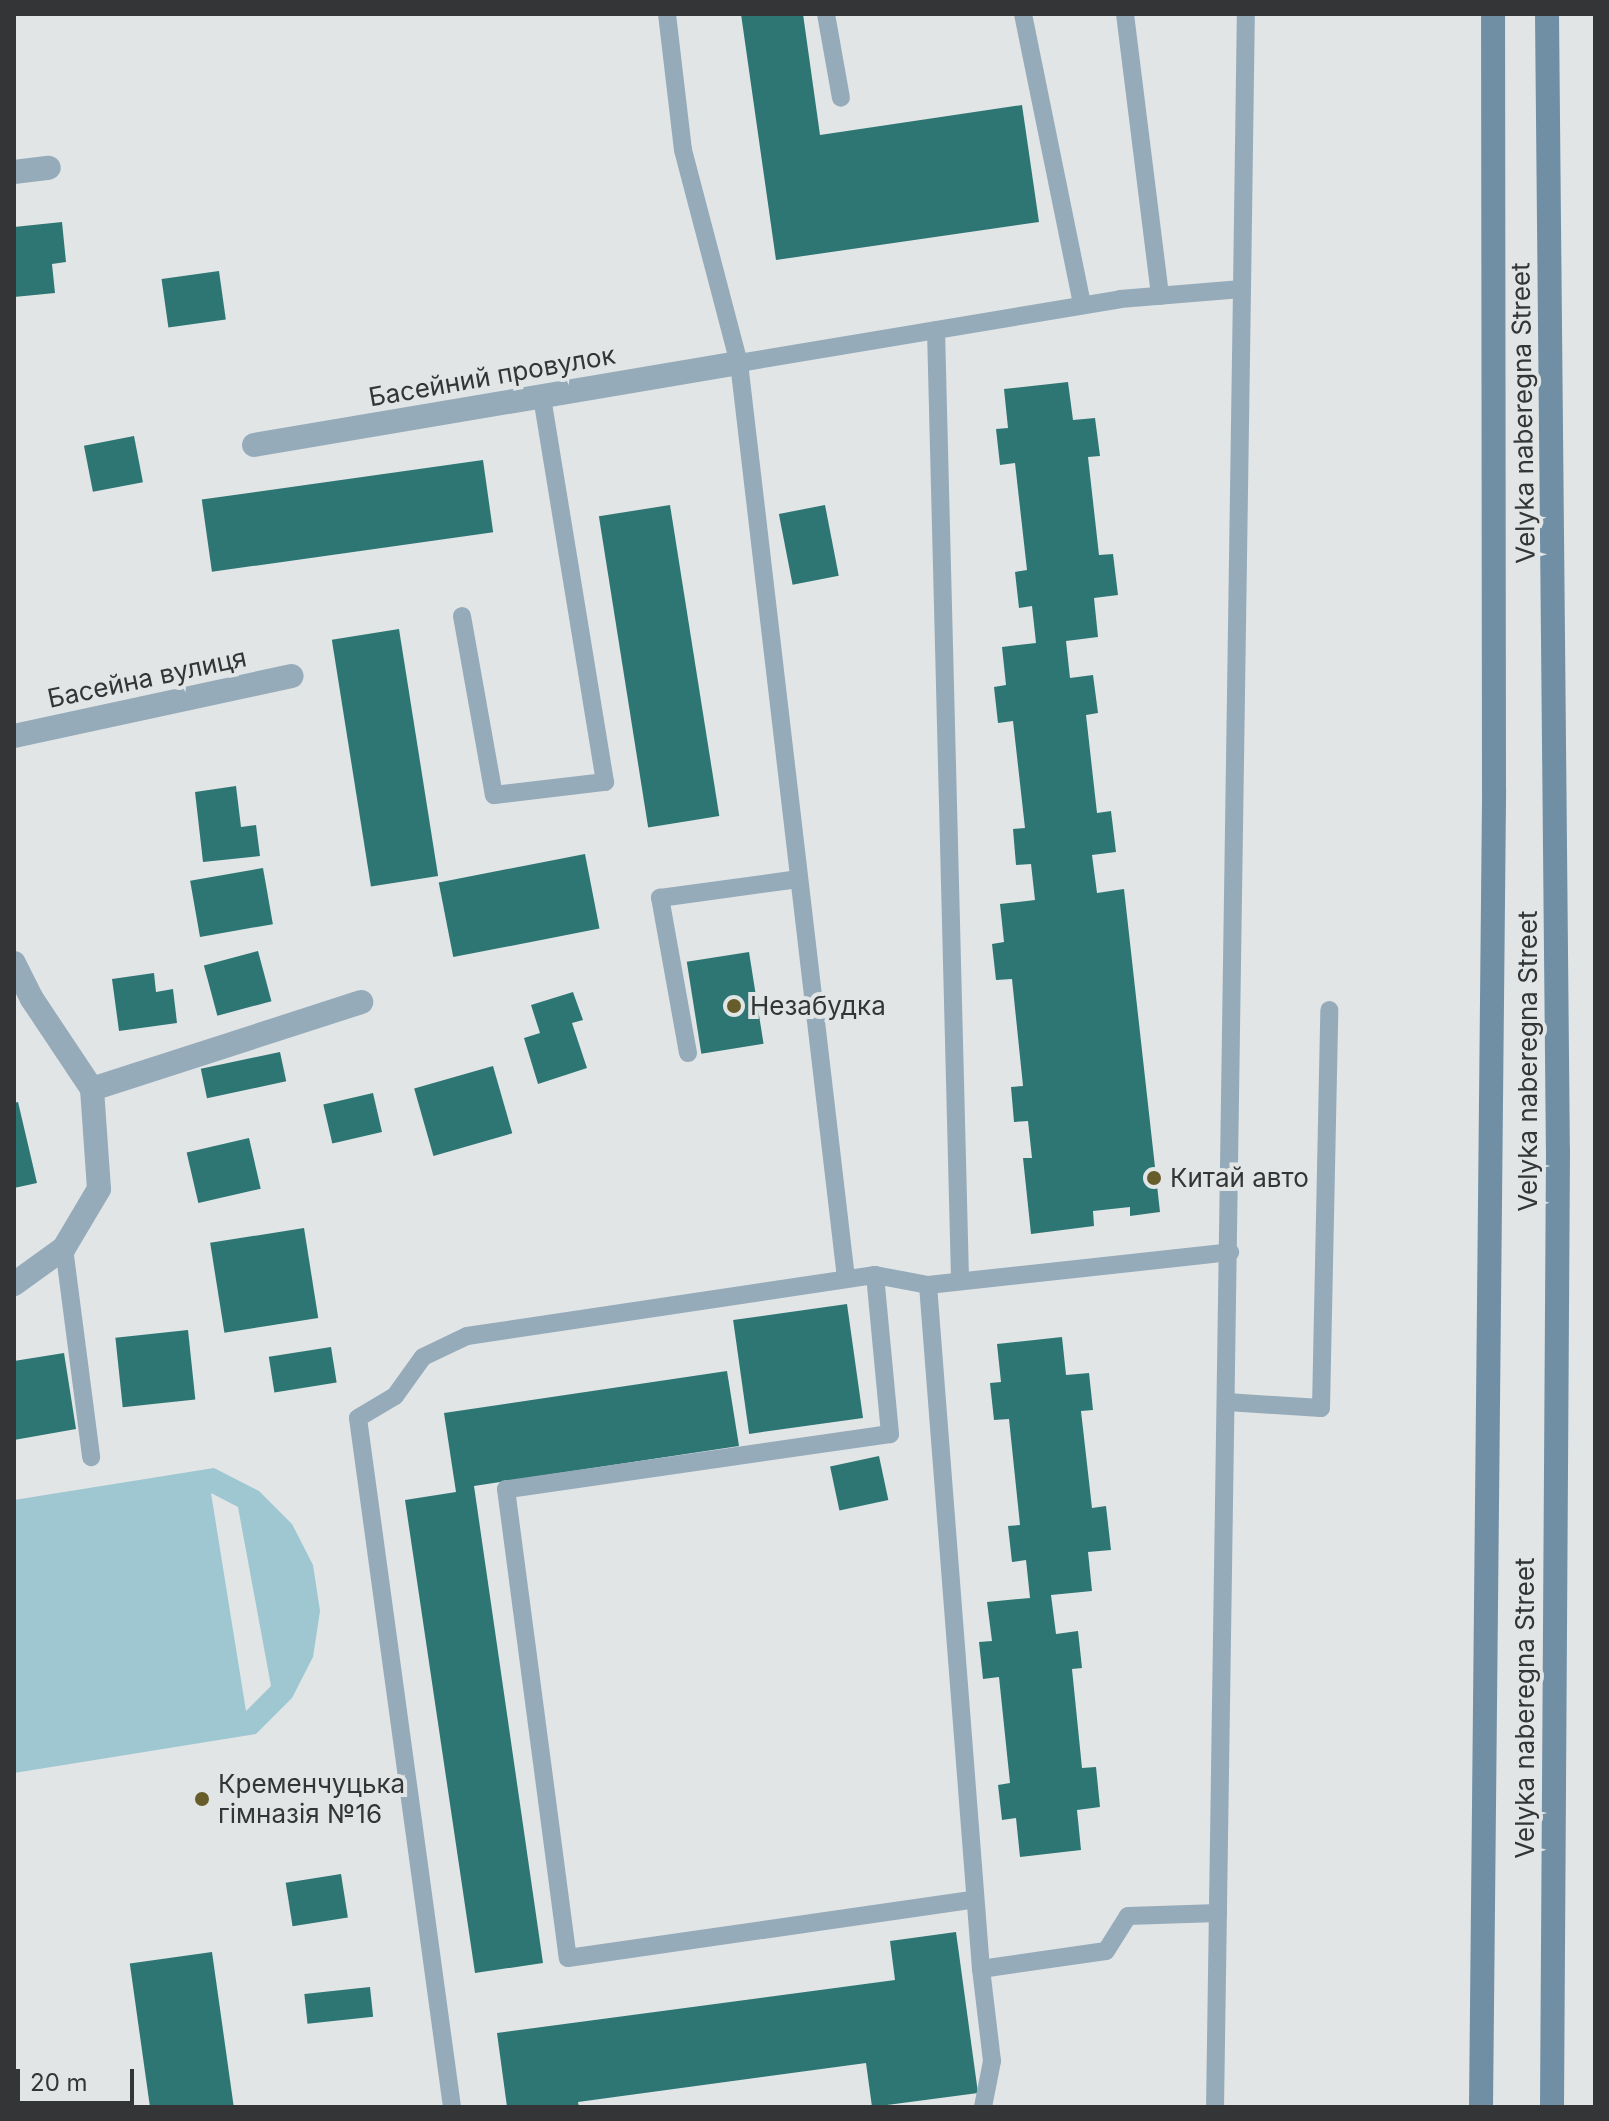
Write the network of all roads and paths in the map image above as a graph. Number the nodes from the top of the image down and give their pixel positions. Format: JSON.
{"nodes":[{"id":1,"x":667,"y":14,"type":"edge"},
{"id":2,"x":826,"y":14,"type":"edge"},
{"id":3,"x":1023,"y":14,"type":"edge"},
{"id":4,"x":1125,"y":14,"type":"edge"},
{"id":5,"x":1246,"y":14,"type":"edge"},
{"id":6,"x":1493,"y":14,"type":"edge"},
{"id":7,"x":1547,"y":14,"type":"edge"},
{"id":8,"x":841,"y":98,"type":"dead end"},
{"id":9,"x":49,"y":168,"type":"dead end"},
{"id":10,"x":14,"y":172,"type":"edge"},
{"id":11,"x":1242,"y":289,"type":"junction"},
{"id":12,"x":1160,"y":296,"type":"junction"},
{"id":13,"x":1082,"y":305,"type":"junction"},
{"id":14,"x":936,"y":330,"type":"junction"},
{"id":15,"x":739,"y":363,"type":"junction"},
{"id":16,"x":542,"y":396,"type":"junction"},
{"id":17,"x":254,"y":445,"type":"dead end"},
{"id":18,"x":462,"y":616,"type":"dead end"},
{"id":19,"x":292,"y":676,"type":"dead end"},
{"id":20,"x":14,"y":736,"type":"edge"},
{"id":21,"x":799,"y":879,"type":"junction"},
{"id":22,"x":14,"y":963,"type":"edge"},
{"id":23,"x":361,"y":1002,"type":"dead end"},
{"id":24,"x":1329,"y":1010,"type":"dead end"},
{"id":25,"x":688,"y":1053,"type":"dead end"},
{"id":26,"x":92,"y":1089,"type":"junction"},
{"id":27,"x":64,"y":1248,"type":"junction"},
{"id":28,"x":1230,"y":1252,"type":"junction"},
{"id":29,"x":875,"y":1275,"type":"junction"},
{"id":30,"x":846,"y":1278,"type":"junction"},
{"id":31,"x":960,"y":1281,"type":"junction"},
{"id":32,"x":14,"y":1284,"type":"edge"},
{"id":33,"x":928,"y":1285,"type":"junction"},
{"id":34,"x":1227,"y":1402,"type":"junction"},
{"id":35,"x":91,"y":1457,"type":"dead end"},
{"id":36,"x":975,"y":1899,"type":"junction"},
{"id":37,"x":1218,"y":1913,"type":"junction"},
{"id":38,"x":981,"y":1969,"type":"junction"},
{"id":39,"x":452,"y":2107,"type":"edge"},
{"id":40,"x":983,"y":2107,"type":"edge"},
{"id":41,"x":1215,"y":2107,"type":"edge"},
{"id":42,"x":1481,"y":2107,"type":"edge"},
{"id":43,"x":1552,"y":2107,"type":"edge"}],
"edges":[{"from":1,"to":15,"type":"lane"},
{"from":2,"to":8,"type":"lane"},
{"from":3,"to":13,"type":"lane"},
{"from":4,"to":12,"type":"lane"},
{"from":5,"to":11,"type":"lane"},
{"from":6,"to":42,"type":"street","name":"Velyka naberegna Street"},
{"from":7,"to":43,"type":"street","name":"Velyka naberegna Street"},
{"from":9,"to":10,"type":"street"},
{"from":11,"to":12,"type":"lane"},
{"from":11,"to":28,"type":"lane"},
{"from":12,"to":13,"type":"lane"},
{"from":13,"to":14,"type":"lane"},
{"from":14,"to":15,"type":"lane"},
{"from":14,"to":31,"type":"lane"},
{"from":15,"to":16,"type":"street","name":"Басейний провулок"},
{"from":15,"to":21,"type":"lane"},
{"from":16,"to":17,"type":"street","name":"Басейний провулок"},
{"from":16,"to":18,"type":"lane"},
{"from":19,"to":20,"type":"street","name":"Басейна вулиця"},
{"from":21,"to":25,"type":"lane"},
{"from":21,"to":30,"type":"lane"},
{"from":22,"to":26,"type":"street"},
{"from":23,"to":26,"type":"street"},
{"from":24,"to":34,"type":"lane"},
{"from":26,"to":27,"type":"street"},
{"from":27,"to":32,"type":"street"},
{"from":27,"to":35,"type":"lane"},
{"from":28,"to":31,"type":"lane"},
{"from":28,"to":34,"type":"lane"},
{"from":29,"to":30,"type":"lane"},
{"from":29,"to":33,"type":"lane"},
{"from":29,"to":36,"type":"lane"},
{"from":30,"to":39,"type":"lane"},
{"from":31,"to":33,"type":"lane"},
{"from":33,"to":36,"type":"lane"},
{"from":34,"to":37,"type":"lane"},
{"from":36,"to":38,"type":"lane"},
{"from":37,"to":38,"type":"lane"},
{"from":37,"to":41,"type":"lane"},
{"from":38,"to":40,"type":"lane"}]}
